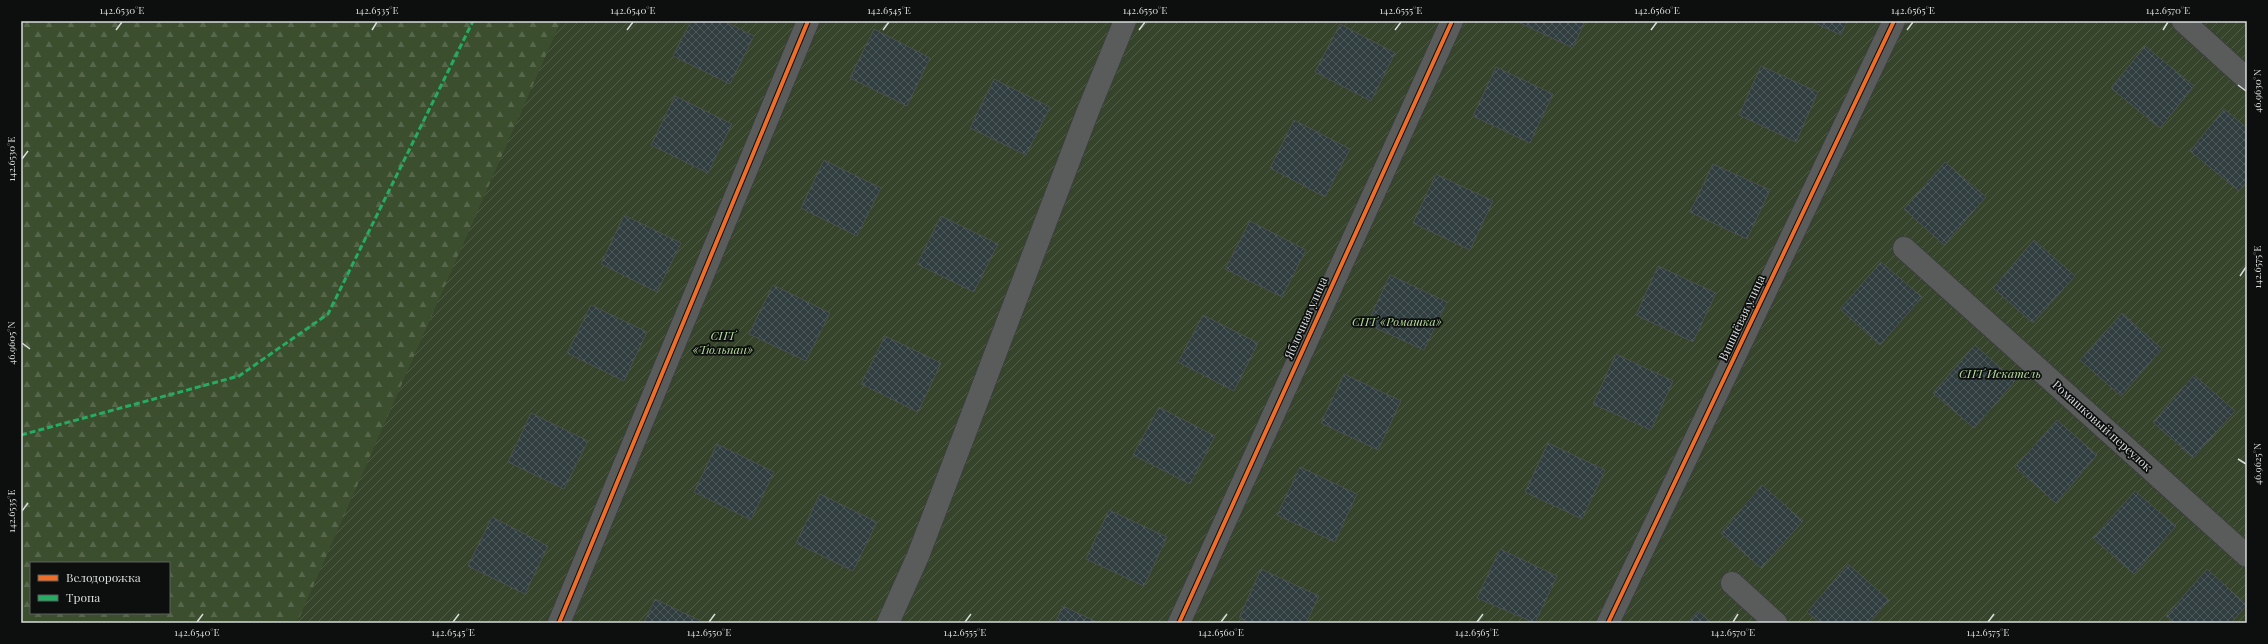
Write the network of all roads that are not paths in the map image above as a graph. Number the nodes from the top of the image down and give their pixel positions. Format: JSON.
{"nodes":[{"id":1,"x":808,"y":21,"type":"edge"},
{"id":2,"x":1125,"y":21,"type":"edge"},
{"id":3,"x":1452,"y":21,"type":"edge"},
{"id":4,"x":1894,"y":21,"type":"edge"},
{"id":5,"x":2183,"y":21,"type":"edge"},
{"id":6,"x":2247,"y":79,"type":"edge"},
{"id":7,"x":1904,"y":248,"type":"dead end"},
{"id":8,"x":2247,"y":556,"type":"edge"},
{"id":9,"x":1732,"y":583,"type":"dead end"},
{"id":10,"x":559,"y":623,"type":"edge"},
{"id":11,"x":888,"y":623,"type":"edge"},
{"id":12,"x":1179,"y":623,"type":"edge"},
{"id":13,"x":1608,"y":623,"type":"edge"},
{"id":14,"x":1776,"y":623,"type":"edge"}],
"edges":[{"from":1,"to":10,"type":"street"},
{"from":2,"to":11,"type":"street"},
{"from":3,"to":12,"type":"street","name":"Яблочная улица"},
{"from":4,"to":13,"type":"street","name":"Вишнёвая улица"},
{"from":5,"to":6,"type":"street"},
{"from":7,"to":8,"type":"street","name":"Ромашковый переулок"},
{"from":9,"to":14,"type":"street"}]}
